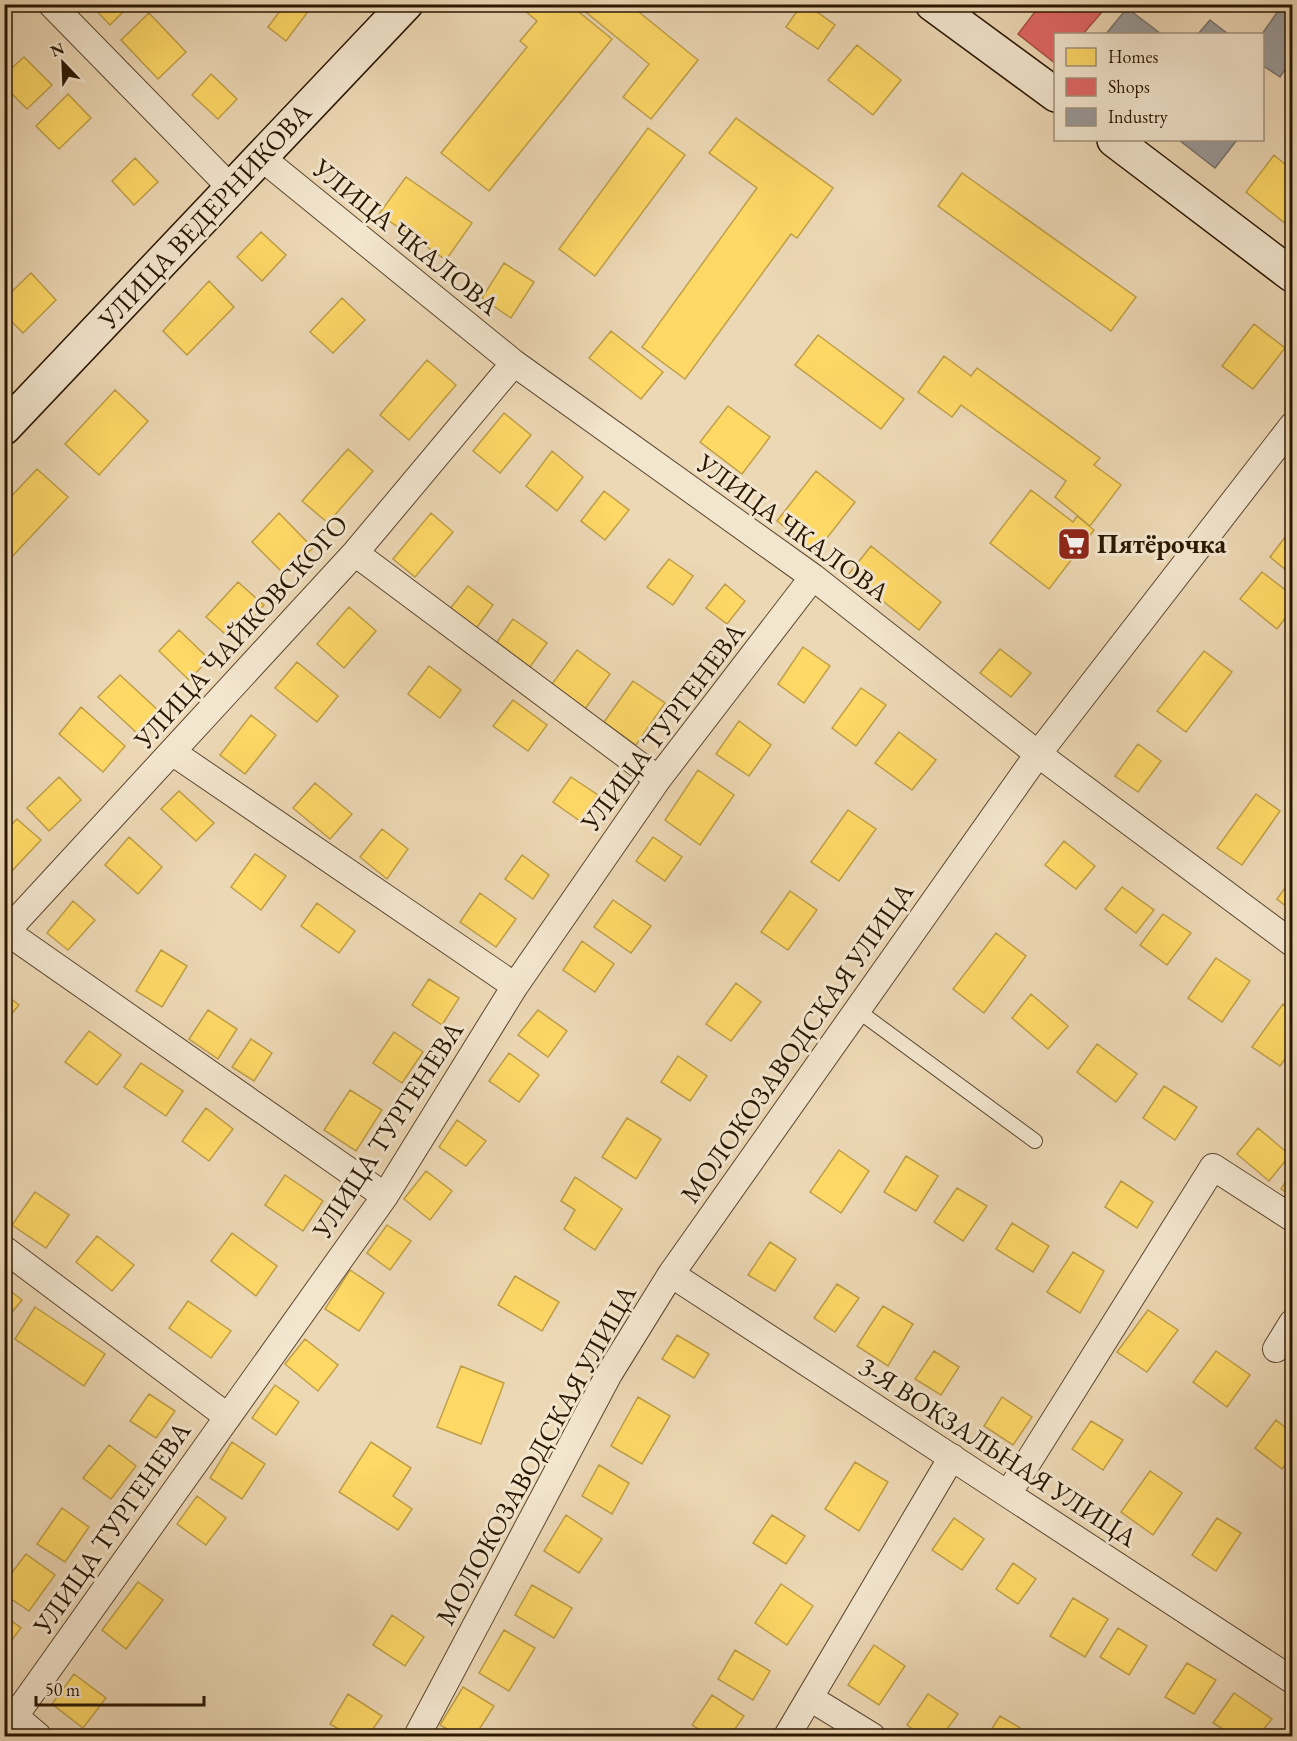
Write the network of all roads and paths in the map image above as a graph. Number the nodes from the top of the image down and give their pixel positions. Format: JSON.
{"nodes":[{"id":1,"x":51,"y":4,"type":"edge"},
{"id":2,"x":406,"y":4,"type":"edge"},
{"id":3,"x":932,"y":4,"type":"edge"},
{"id":4,"x":1054,"y":94,"type":"edge"},
{"id":5,"x":1115,"y":141,"type":"edge"},
{"id":6,"x":261,"y":158,"type":"junction"},
{"id":7,"x":232,"y":189,"type":"junction"},
{"id":8,"x":1293,"y":275,"type":"edge"},
{"id":9,"x":514,"y":363,"type":"junction"},
{"id":10,"x":1293,"y":426,"type":"edge"},
{"id":11,"x":4,"y":428,"type":"edge"},
{"id":12,"x":355,"y":553,"type":"junction"},
{"id":13,"x":813,"y":577,"type":"junction"},
{"id":14,"x":172,"y":752,"type":"junction"},
{"id":15,"x":1038,"y":754,"type":"junction"},
{"id":16,"x":658,"y":779,"type":"junction"},
{"id":17,"x":6,"y":933,"type":"edge"},
{"id":18,"x":1293,"y":943,"type":"edge"},
{"id":19,"x":515,"y":986,"type":"junction"},
{"id":20,"x":857,"y":1010,"type":"junction"},
{"id":21,"x":1035,"y":1141,"type":"dead end"},
{"id":22,"x":386,"y":1196,"type":"junction"},
{"id":23,"x":1293,"y":1218,"type":"edge"},
{"id":24,"x":4,"y":1249,"type":"edge"},
{"id":25,"x":671,"y":1274,"type":"junction"},
{"id":26,"x":1293,"y":1323,"type":"edge"},
{"id":27,"x":1276,"y":1349,"type":"dead end"},
{"id":28,"x":228,"y":1417,"type":"junction"},
{"id":29,"x":952,"y":1457,"type":"junction"},
{"id":30,"x":1008,"y":1494,"type":"junction"},
{"id":31,"x":1293,"y":1680,"type":"edge"},
{"id":32,"x":810,"y":1698,"type":"junction"},
{"id":33,"x":10,"y":1712,"type":"edge"},
{"id":34,"x":38,"y":1737,"type":"edge"},
{"id":35,"x":417,"y":1737,"type":"edge"},
{"id":36,"x":787,"y":1737,"type":"edge"},
{"id":37,"x":872,"y":1737,"type":"edge"}],
"edges":[{"from":1,"to":7,"type":"street"},
{"from":2,"to":6,"type":"street","name":"УЛИЦА ВЕДЕРНИКОВА"},
{"from":3,"to":4,"type":"street"},
{"from":5,"to":8,"type":"street"},
{"from":6,"to":7,"type":"street","name":"УЛИЦА ВЕДЕРНИКОВА"},
{"from":6,"to":9,"type":"street","name":"УЛИЦА ЧКАЛОВА"},
{"from":7,"to":11,"type":"street","name":"УЛИЦА ВЕДЕРНИКОВА"},
{"from":9,"to":12,"type":"street","name":"УЛИЦА ЧАЙКОВСКОГО"},
{"from":9,"to":13,"type":"street","name":"УЛИЦА ЧКАЛОВА"},
{"from":10,"to":15,"type":"street","name":"МОЛОКОЗАВОДСКАЯ УЛИЦА"},
{"from":12,"to":14,"type":"street","name":"УЛИЦА ЧАЙКОВСКОГО"},
{"from":12,"to":16,"type":"street"},
{"from":13,"to":15,"type":"street","name":"УЛИЦА ЧКАЛОВА"},
{"from":13,"to":16,"type":"street","name":"УЛИЦА ТУРГЕНЕВА"},
{"from":14,"to":17,"type":"street","name":"УЛИЦА ЧАЙКОВСКОГО"},
{"from":14,"to":19,"type":"street"},
{"from":15,"to":18,"type":"street","name":"УЛИЦА ЧКАЛОВА"},
{"from":15,"to":20,"type":"street","name":"МОЛОКОЗАВОДСКАЯ УЛИЦА"},
{"from":16,"to":19,"type":"street","name":"УЛИЦА ТУРГЕНЕВА"},
{"from":17,"to":22,"type":"street"},
{"from":19,"to":22,"type":"street","name":"УЛИЦА ТУРГЕНЕВА"},
{"from":20,"to":21,"type":"lane"},
{"from":20,"to":25,"type":"street","name":"МОЛОКОЗАВОДСКАЯ УЛИЦА"},
{"from":22,"to":28,"type":"street","name":"УЛИЦА ТУРГЕНЕВА"},
{"from":23,"to":30,"type":"street"},
{"from":24,"to":28,"type":"street"},
{"from":25,"to":29,"type":"street","name":"3-Я ВОКЗАЛЬНАЯ УЛИЦА"},
{"from":25,"to":35,"type":"street","name":"МОЛОКОЗАВОДСКАЯ УЛИЦА"},
{"from":26,"to":27,"type":"street"},
{"from":28,"to":33,"type":"street","name":"УЛИЦА ТУРГЕНЕВА"},
{"from":29,"to":30,"type":"street","name":"3-Я ВОКЗАЛЬНАЯ УЛИЦА"},
{"from":29,"to":32,"type":"street"},
{"from":30,"to":31,"type":"street","name":"3-Я ВОКЗАЛЬНАЯ УЛИЦА"},
{"from":32,"to":36,"type":"street"},
{"from":32,"to":37,"type":"street"},
{"from":33,"to":34,"type":"street"}]}
